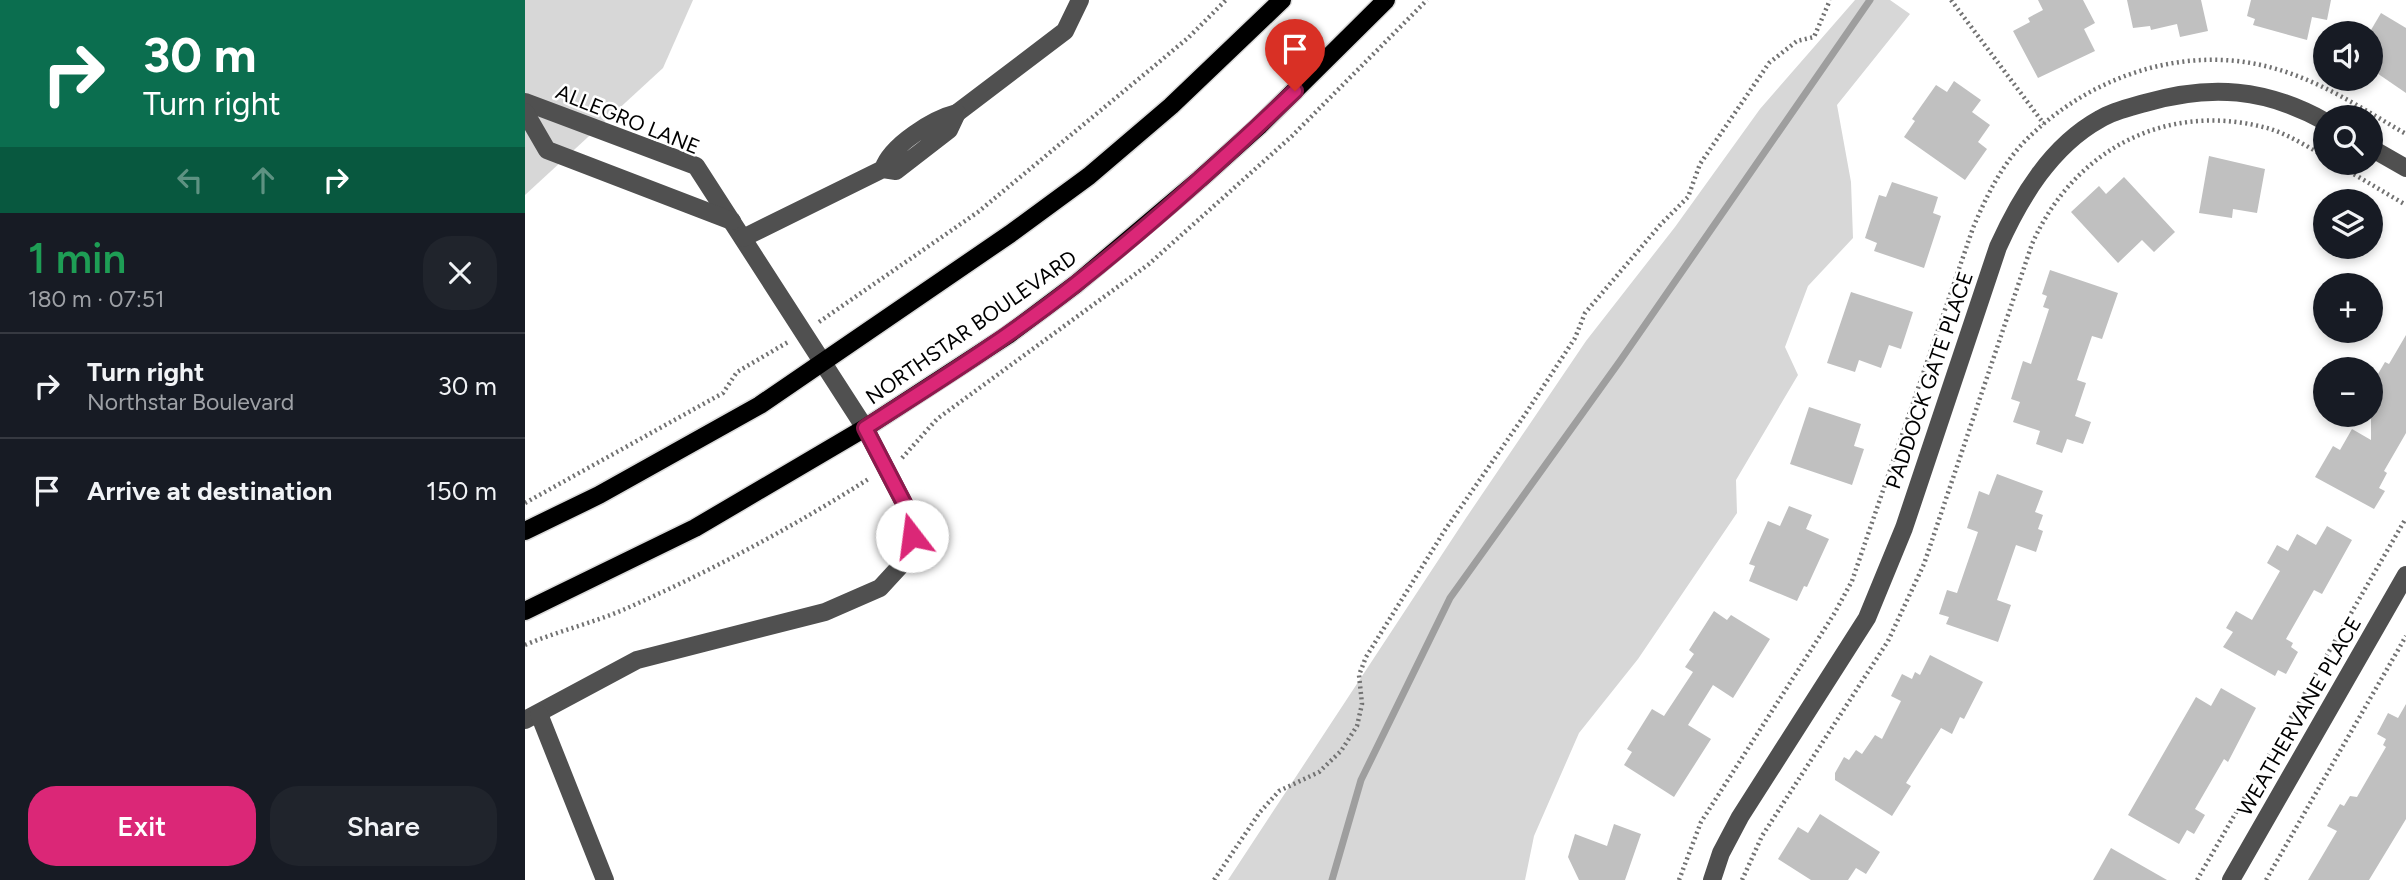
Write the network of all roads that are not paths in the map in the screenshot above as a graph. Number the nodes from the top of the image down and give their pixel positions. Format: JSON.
{"nodes":[{"id":1,"x":1080,"y":0,"type":"edge"},
{"id":2,"x":1282,"y":0,"type":"edge"},
{"id":3,"x":1385,"y":0,"type":"edge"},
{"id":4,"x":525,"y":103,"type":"edge"},
{"id":5,"x":525,"y":112,"type":"edge"},
{"id":6,"x":2313,"y":116,"type":"edge"},
{"id":7,"x":2383,"y":155,"type":"edge"},
{"id":8,"x":2406,"y":168,"type":"edge"},
{"id":9,"x":732,"y":221,"type":"junction"},
{"id":10,"x":744,"y":238,"type":"junction"},
{"id":11,"x":824,"y":362,"type":"junction"},
{"id":12,"x":865,"y":428,"type":"junction"},
{"id":13,"x":525,"y":531,"type":"edge"},
{"id":14,"x":2406,"y":575,"type":"edge"},
{"id":15,"x":525,"y":611,"type":"edge"},
{"id":16,"x":532,"y":717,"type":"edge"},
{"id":17,"x":605,"y":880,"type":"edge"},
{"id":18,"x":1712,"y":880,"type":"edge"},
{"id":19,"x":2231,"y":880,"type":"edge"}],
"edges":[{"from":1,"to":10,"type":"street"},
{"from":2,"to":11,"type":"main road"},
{"from":3,"to":12,"type":"main road","name":"NORTHSTAR BOULEVARD"},
{"from":4,"to":9,"type":"street","name":"ALLEGRO LANE"},
{"from":5,"to":9,"type":"street","name":"ALLEGRO LANE"},
{"from":6,"to":18,"type":"street","name":"PADDOCK GATE PLACE"},
{"from":7,"to":8,"type":"street"},
{"from":9,"to":10,"type":"street","name":"ALLEGRO LANE"},
{"from":10,"to":11,"type":"street","name":"ALLEGRO LANE"},
{"from":11,"to":12,"type":"street","name":"ALLEGRO LANE"},
{"from":11,"to":13,"type":"main road"},
{"from":12,"to":15,"type":"main road","name":"NORTHSTAR BOULEVARD"},
{"from":12,"to":16,"type":"street","name":"ALLEGRO LANE"},
{"from":14,"to":19,"type":"street","name":"WEATHERVANE PLACE"},
{"from":16,"to":17,"type":"street"}]}
